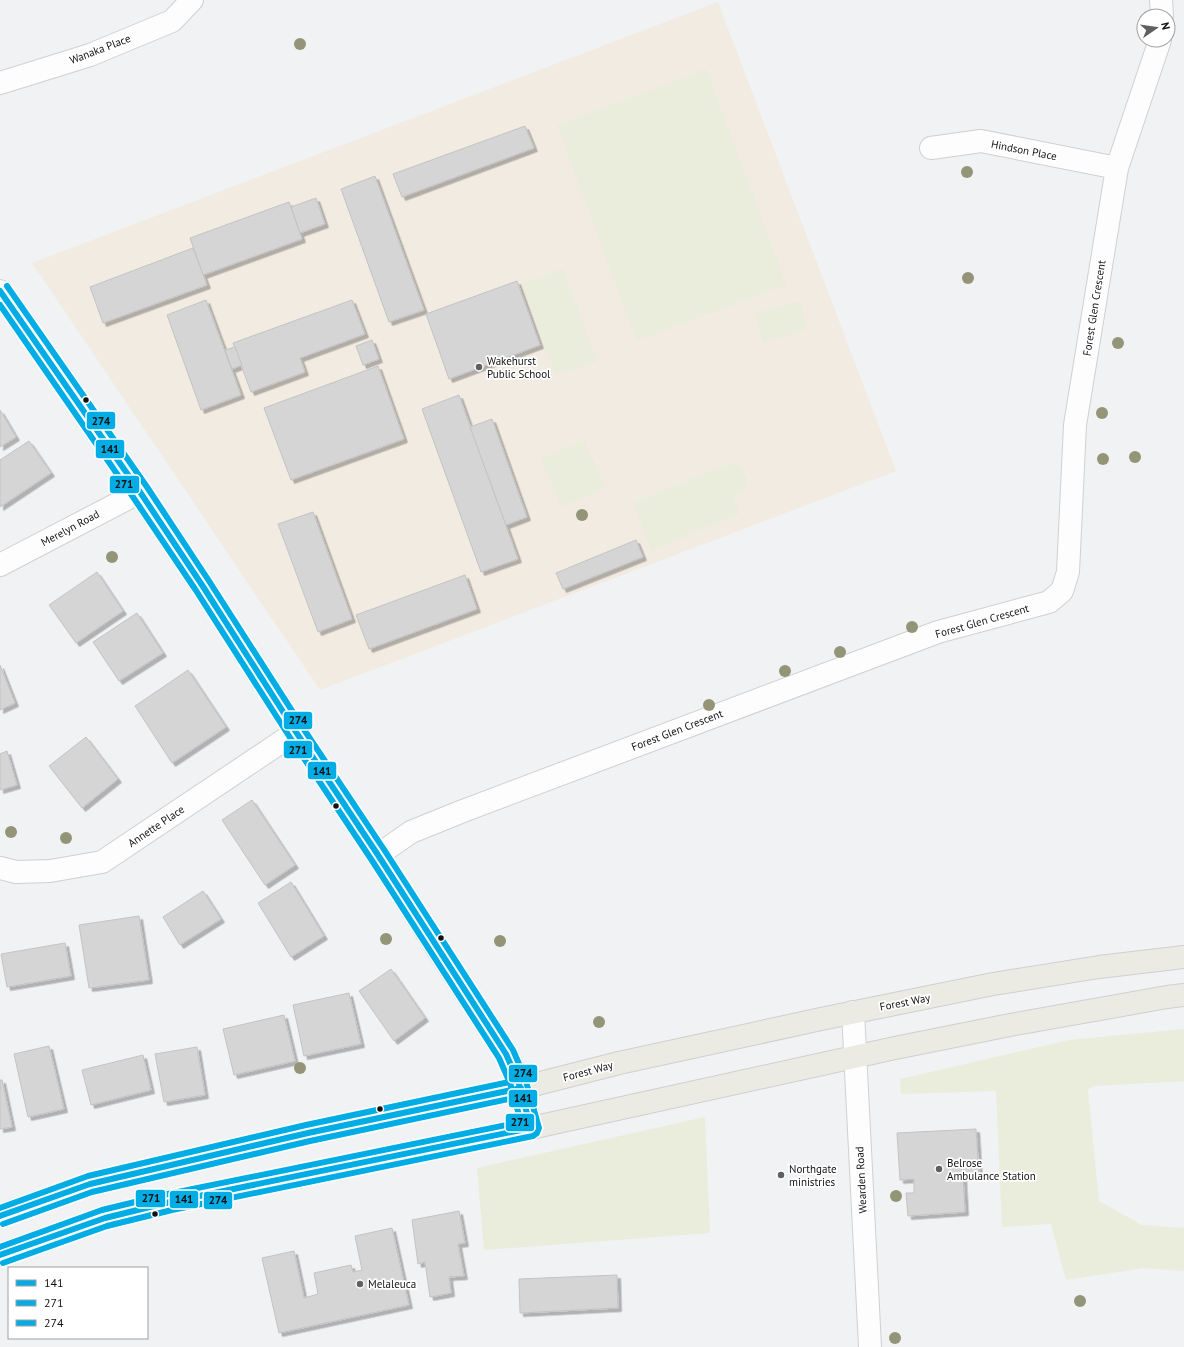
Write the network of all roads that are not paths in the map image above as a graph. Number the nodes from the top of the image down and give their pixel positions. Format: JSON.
{"nodes":[{"id":1,"x":192,"y":0,"type":"edge"},
{"id":2,"x":1157,"y":48,"type":"edge"},
{"id":3,"x":0,"y":83,"type":"edge"},
{"id":4,"x":931,"y":148,"type":"dead end"},
{"id":5,"x":1117,"y":168,"type":"junction"},
{"id":6,"x":0,"y":291,"type":"edge"},
{"id":7,"x":140,"y":492,"type":"junction"},
{"id":8,"x":0,"y":564,"type":"edge"},
{"id":9,"x":296,"y":732,"type":"junction"},
{"id":10,"x":378,"y":855,"type":"junction"},
{"id":11,"x":0,"y":868,"type":"edge"},
{"id":12,"x":1184,"y":957,"type":"edge"},
{"id":13,"x":1184,"y":995,"type":"edge"},
{"id":14,"x":853,"y":1012,"type":"junction"},
{"id":15,"x":856,"y":1057,"type":"junction"},
{"id":16,"x":521,"y":1088,"type":"junction"},
{"id":17,"x":531,"y":1128,"type":"junction"},
{"id":18,"x":0,"y":1216,"type":"edge"},
{"id":19,"x":0,"y":1255,"type":"edge"},
{"id":20,"x":870,"y":1347,"type":"edge"}],
"edges":[{"from":1,"to":3,"type":"street","name":"Wanaka Place"},
{"from":2,"to":5,"type":"street","name":"Forest Glen Crescent"},
{"from":4,"to":5,"type":"street","name":"Hindson Place"},
{"from":5,"to":10,"type":"street","name":"Forest Glen Crescent"},
{"from":6,"to":7,"type":"street"},
{"from":7,"to":8,"type":"street","name":"Merelyn Road"},
{"from":7,"to":9,"type":"street"},
{"from":9,"to":10,"type":"street"},
{"from":9,"to":11,"type":"street","name":"Annette Place"},
{"from":10,"to":16,"type":"street"},
{"from":12,"to":14,"type":"main road","name":"Forest Way"},
{"from":13,"to":15,"type":"main road"},
{"from":14,"to":15,"type":"street","name":"Wearden Road"},
{"from":14,"to":16,"type":"main road","name":"Forest Way"},
{"from":15,"to":17,"type":"main road"},
{"from":15,"to":20,"type":"street","name":"Wearden Road"},
{"from":16,"to":17,"type":"street"},
{"from":16,"to":18,"type":"main road","name":"Forest Way"},
{"from":17,"to":19,"type":"main road"}]}
